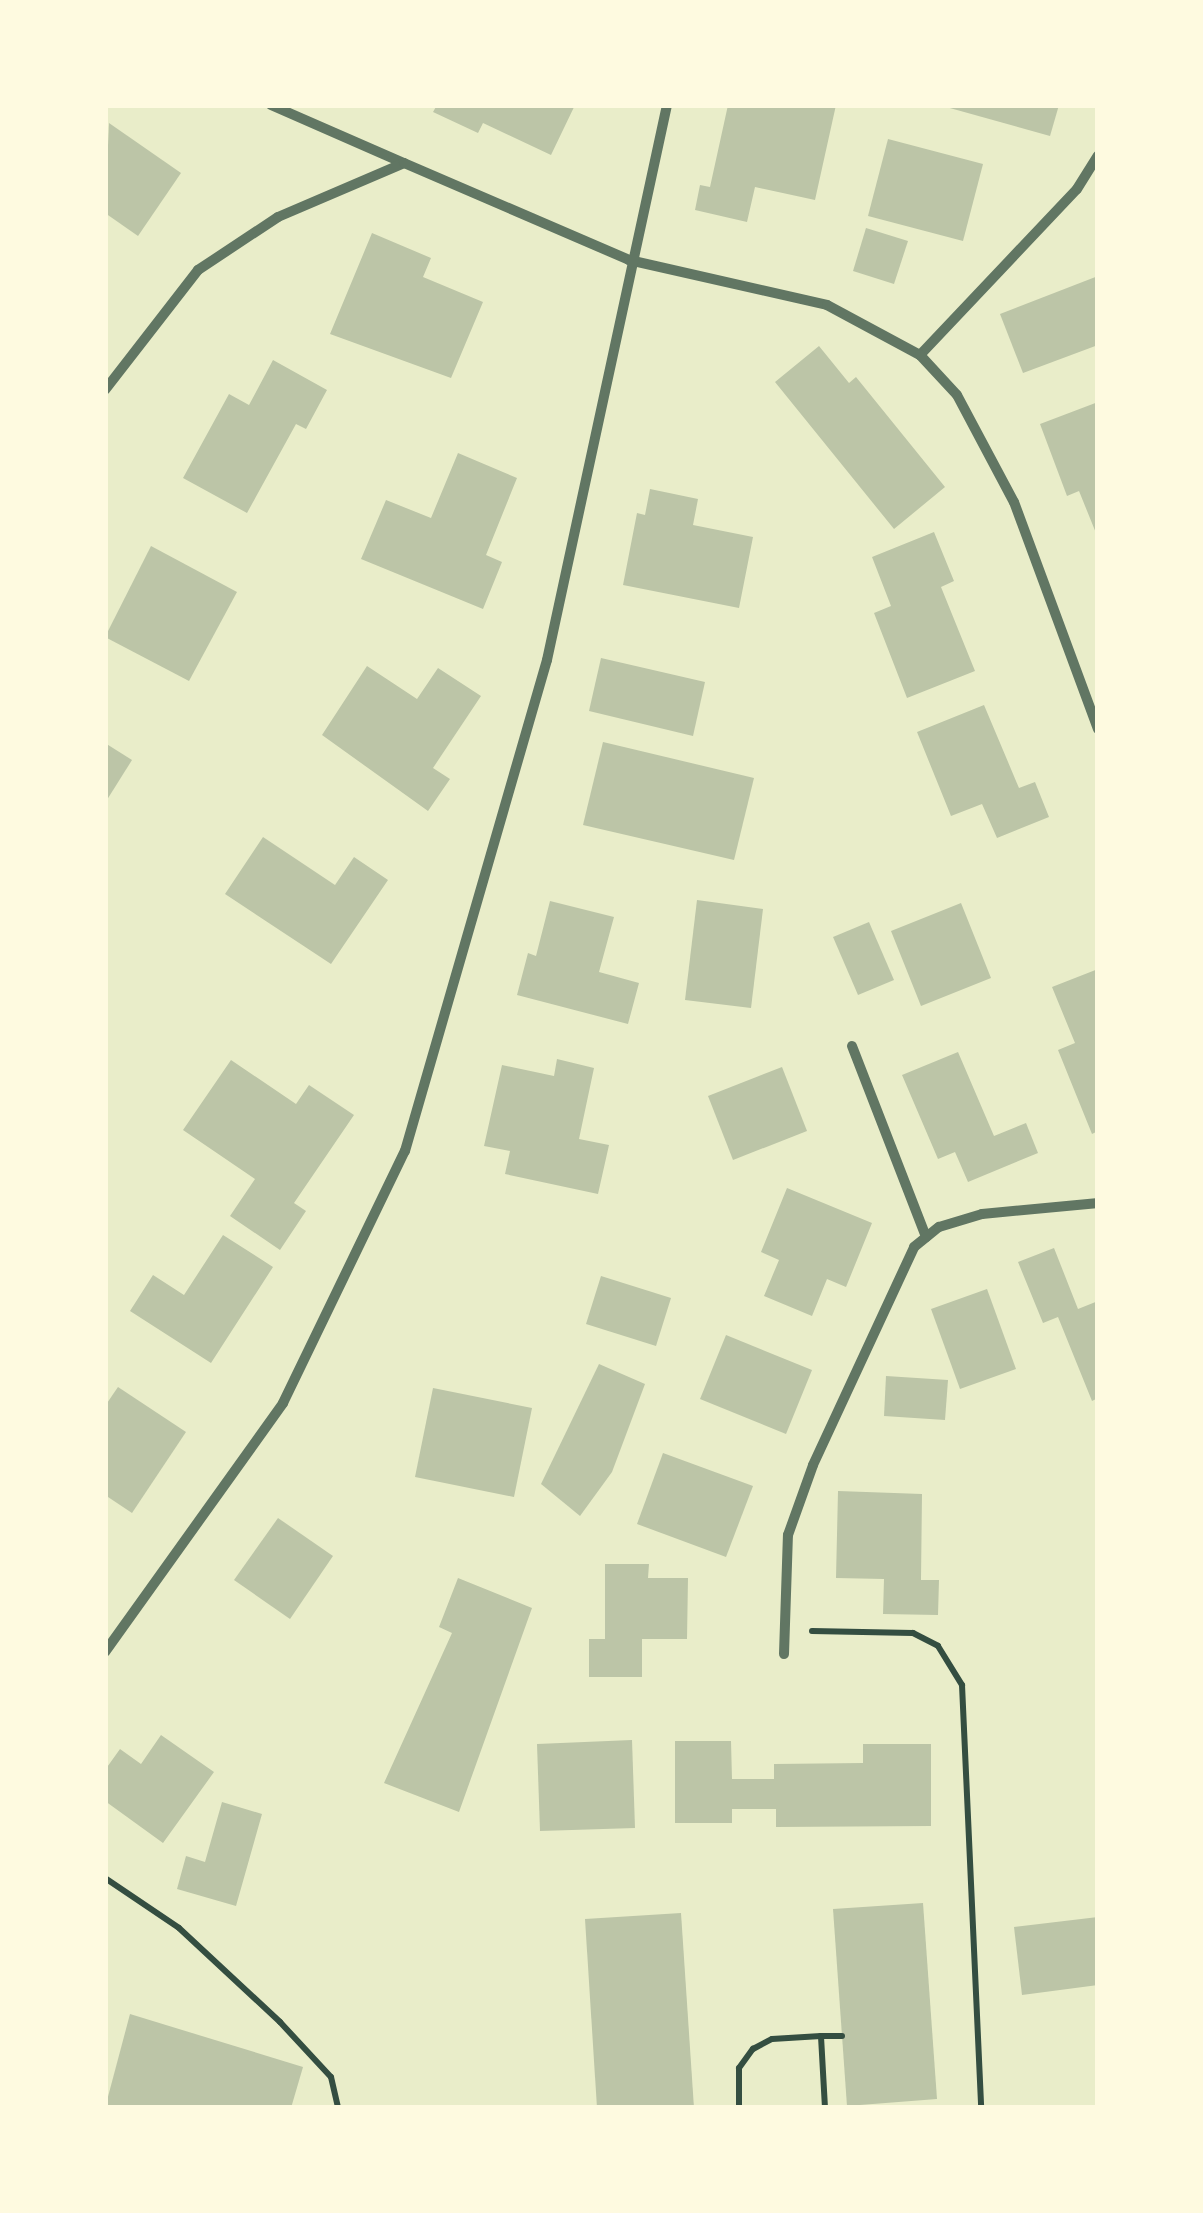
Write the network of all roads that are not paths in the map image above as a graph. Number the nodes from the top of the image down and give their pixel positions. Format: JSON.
{"nodes":[{"id":1,"x":271,"y":105,"type":"edge"},
{"id":2,"x":667,"y":105,"type":"edge"},
{"id":3,"x":1098,"y":156,"type":"edge"},
{"id":4,"x":404,"y":163,"type":"junction"},
{"id":5,"x":629,"y":260,"type":"junction"},
{"id":6,"x":920,"y":355,"type":"junction"},
{"id":7,"x":105,"y":390,"type":"edge"},
{"id":8,"x":1098,"y":729,"type":"edge"},
{"id":9,"x":852,"y":1046,"type":"dead end"},
{"id":10,"x":1098,"y":1203,"type":"edge"},
{"id":11,"x":926,"y":1237,"type":"junction"},
{"id":12,"x":105,"y":1652,"type":"edge"},
{"id":13,"x":784,"y":1654,"type":"dead end"}],
"edges":[{"from":1,"to":4,"type":"street"},
{"from":2,"to":5,"type":"street"},
{"from":3,"to":6,"type":"street"},
{"from":4,"to":5,"type":"street"},
{"from":4,"to":7,"type":"street"},
{"from":5,"to":6,"type":"street"},
{"from":5,"to":12,"type":"street"},
{"from":6,"to":8,"type":"street"},
{"from":9,"to":11,"type":"street"},
{"from":10,"to":11,"type":"street"},
{"from":11,"to":13,"type":"street"}]}
